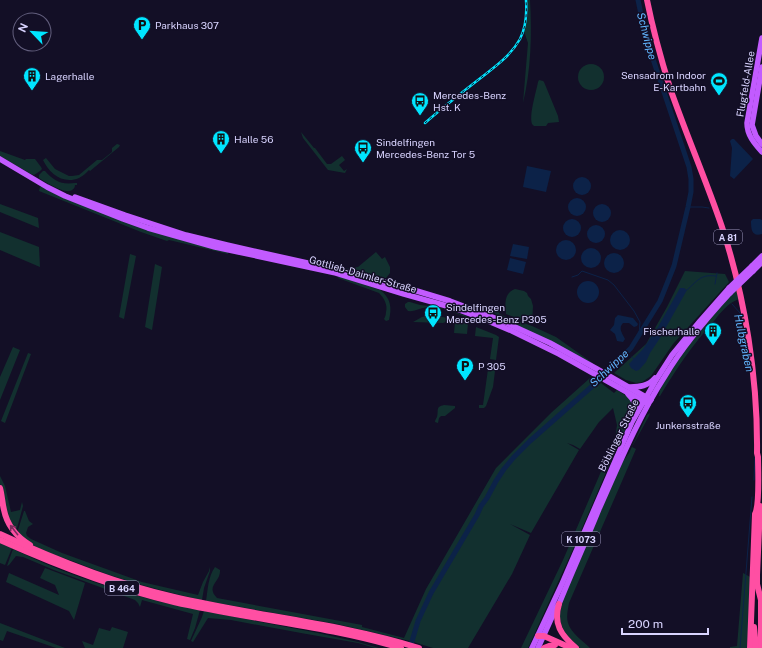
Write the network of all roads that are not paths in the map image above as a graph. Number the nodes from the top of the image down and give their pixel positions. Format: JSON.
{"nodes":[{"id":1,"x":647,"y":0,"type":"edge"},
{"id":2,"x":651,"y":0,"type":"edge"},
{"id":3,"x":762,"y":43,"type":"edge"},
{"id":4,"x":762,"y":67,"type":"edge"},
{"id":5,"x":758,"y":74,"type":"junction"},
{"id":6,"x":762,"y":144,"type":"edge"},
{"id":7,"x":762,"y":152,"type":"edge"},
{"id":8,"x":0,"y":159,"type":"edge"},
{"id":9,"x":762,"y":256,"type":"edge"},
{"id":10,"x":762,"y":262,"type":"edge"},
{"id":11,"x":752,"y":268,"type":"junction"},
{"id":12,"x":730,"y":291,"type":"junction"},
{"id":13,"x":663,"y":368,"type":"junction"},
{"id":14,"x":610,"y":379,"type":"junction"},
{"id":15,"x":629,"y":387,"type":"junction"},
{"id":16,"x":623,"y":390,"type":"junction"},
{"id":17,"x":647,"y":401,"type":"junction"},
{"id":18,"x":632,"y":423,"type":"junction"},
{"id":19,"x":758,"y":484,"type":"junction"},
{"id":20,"x":0,"y":488,"type":"edge"},
{"id":21,"x":758,"y":494,"type":"junction"},
{"id":22,"x":0,"y":534,"type":"edge"},
{"id":23,"x":0,"y":540,"type":"edge"},
{"id":24,"x":44,"y":554,"type":"junction"},
{"id":25,"x":761,"y":602,"type":"edge"},
{"id":26,"x":559,"y":604,"type":"junction"},
{"id":27,"x":340,"y":633,"type":"junction"},
{"id":28,"x":542,"y":637,"type":"junction"},
{"id":29,"x":556,"y":645,"type":"junction"},
{"id":30,"x":401,"y":646,"type":"edge"},
{"id":31,"x":386,"y":648,"type":"edge"},
{"id":32,"x":419,"y":648,"type":"edge"},
{"id":33,"x":532,"y":648,"type":"edge"},
{"id":34,"x":538,"y":648,"type":"edge"},
{"id":35,"x":544,"y":648,"type":"edge"},
{"id":36,"x":562,"y":648,"type":"edge"},
{"id":37,"x":571,"y":648,"type":"edge"},
{"id":38,"x":576,"y":648,"type":"edge"},
{"id":39,"x":752,"y":648,"type":"edge"},
{"id":40,"x":761,"y":648,"type":"edge"}],
"edges":[{"from":1,"to":19,"type":"highway","number":"A 81"},
{"from":2,"to":19,"type":"highway","number":"A 81"},
{"from":3,"to":5,"type":"main road","name":"Flugfeld-Allee"},
{"from":4,"to":5,"type":"main road","name":"Flugfeld-Allee"},
{"from":5,"to":6,"type":"main road","name":"Flugfeld-Allee"},
{"from":5,"to":7,"type":"main road","name":"Flugfeld-Allee"},
{"from":8,"to":14,"type":"main road","name":"Gottlieb-Daimler-Straße"},
{"from":9,"to":11,"type":"main road","name":"Böblinger Straße","number":"K 1073"},
{"from":10,"to":11,"type":"main road","name":"Böblinger Straße","number":"K 1073"},
{"from":11,"to":12,"type":"main road","name":"Böblinger Straße","number":"K 1073","bridge":true},
{"from":12,"to":13,"type":"main road","name":"Böblinger Straße","number":"K 1073"},
{"from":12,"to":17,"type":"main road","name":"Böblinger Straße","number":"K 1073"},
{"from":13,"to":15,"type":"main road"},
{"from":13,"to":17,"type":"main road","name":"Böblinger Straße","number":"K 1073"},
{"from":14,"to":15,"type":"main road","name":"Gottlieb-Daimler-Straße"},
{"from":14,"to":16,"type":"main road","name":"Gottlieb-Daimler-Straße"},
{"from":15,"to":17,"type":"main road","name":"Gottlieb-Daimler-Straße"},
{"from":16,"to":17,"type":"main road","name":"Gottlieb-Daimler-Straße"},
{"from":16,"to":18,"type":"main road"},
{"from":17,"to":18,"type":"main road","name":"Böblinger Straße","number":"K 1073"},
{"from":17,"to":26,"type":"main road","name":"Böblinger Straße","number":"K 1073"},
{"from":18,"to":28,"type":"main road","name":"Böblinger Straße","number":"K 1073"},
{"from":19,"to":21,"type":"highway","number":"A 81"},
{"from":24,"to":20,"type":"highway","one_way":true},
{"from":21,"to":25,"type":"highway","number":"A 81"},
{"from":21,"to":39,"type":"highway","number":"A 81"},
{"from":22,"to":24,"type":"highway","number":"B 464"},
{"from":23,"to":27,"type":"highway","number":"B 464"},
{"from":24,"to":30,"type":"highway","number":"B 464"},
{"from":25,"to":40,"type":"highway","number":"A 81"},
{"from":26,"to":28,"type":"main road","name":"Böblinger Straße","number":"K 1073"},
{"from":26,"to":38,"type":"highway"},
{"from":27,"to":30,"type":"highway","number":"B 464"},
{"from":27,"to":31,"type":"highway"},
{"from":28,"to":29,"type":"highway"},
{"from":28,"to":33,"type":"main road","name":"Böblinger Straße","number":"K 1073"},
{"from":28,"to":34,"type":"main road","name":"Böblinger Straße","number":"K 1073"},
{"from":28,"to":37,"type":"highway"},
{"from":29,"to":35,"type":"highway"},
{"from":29,"to":36,"type":"highway"},
{"from":30,"to":32,"type":"highway","number":"B 464"}]}
